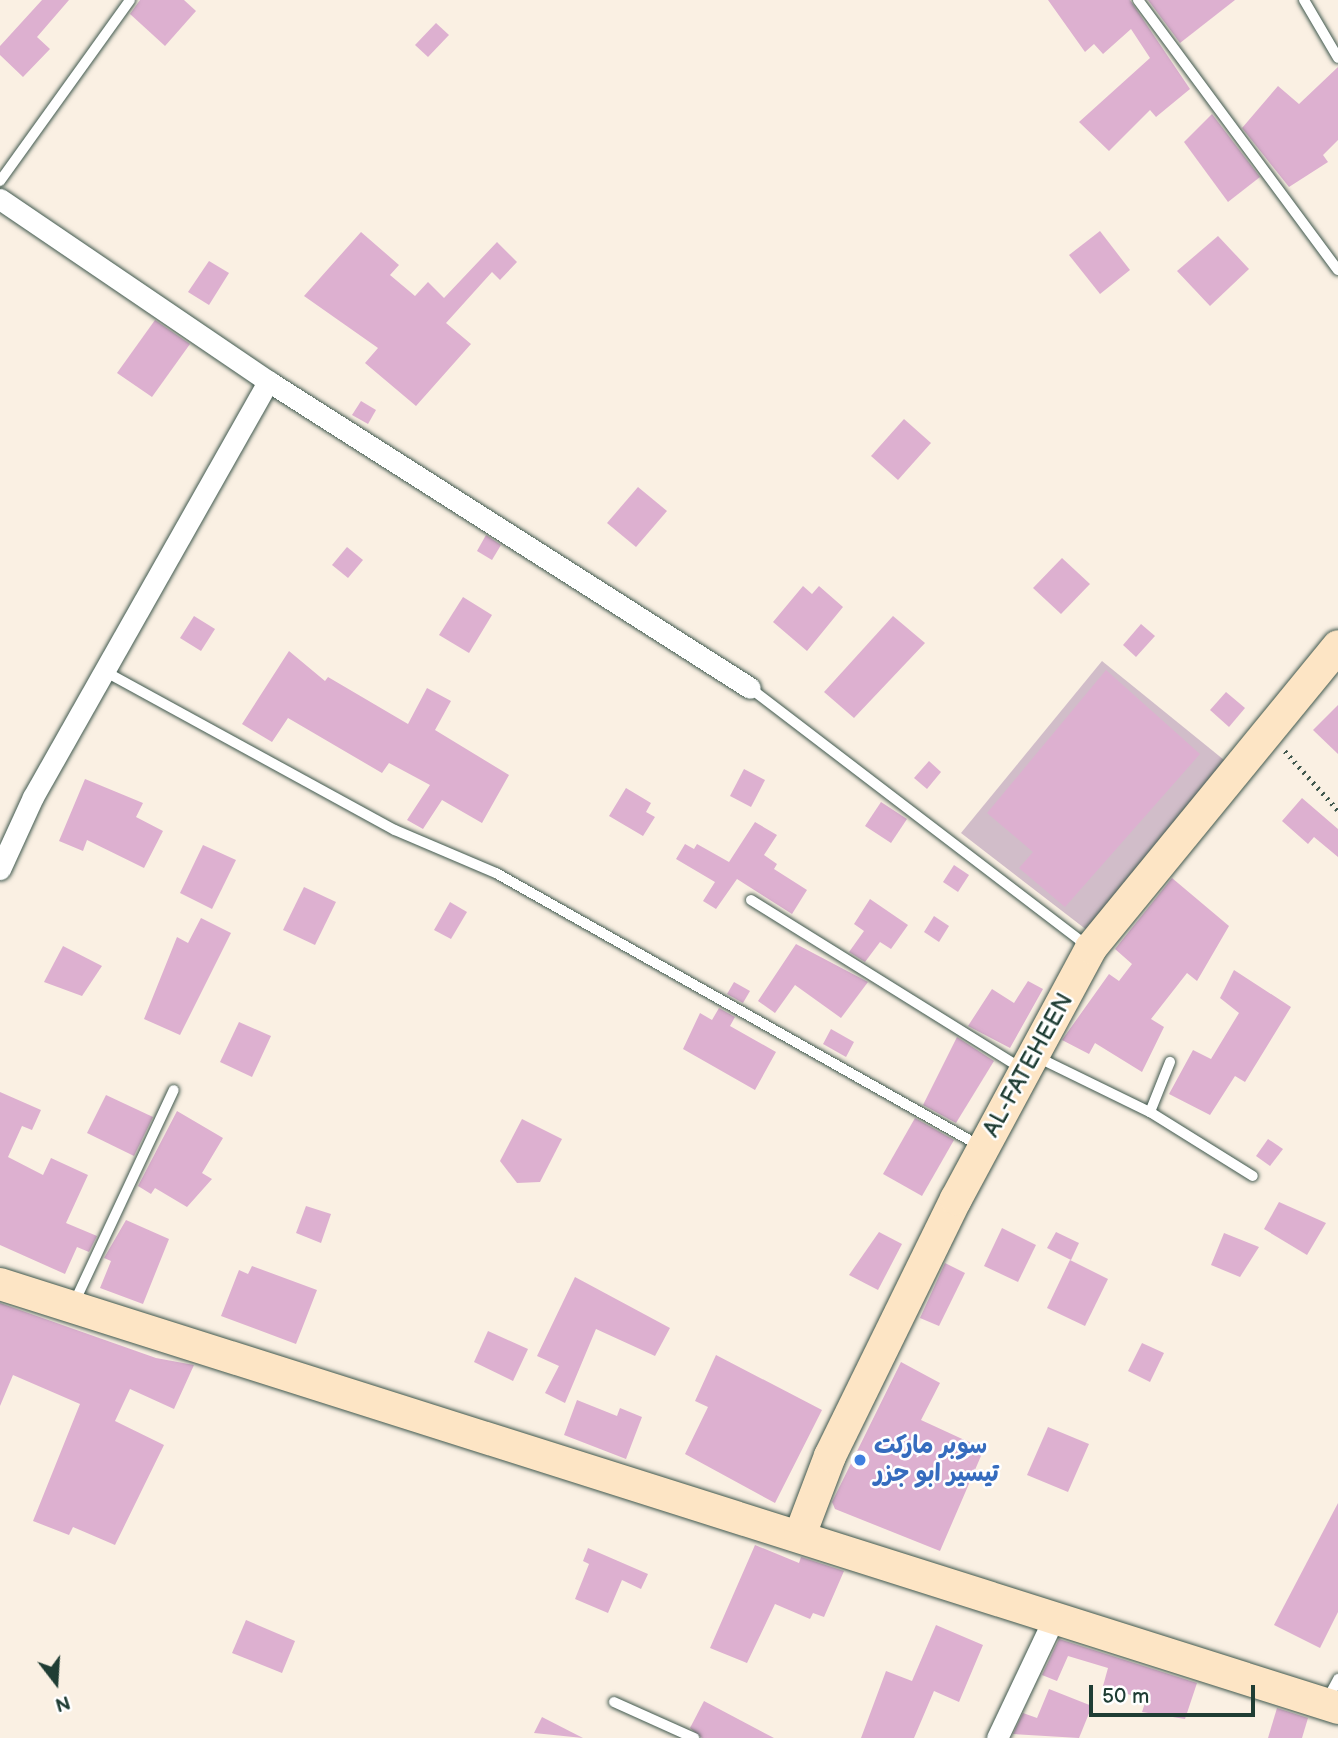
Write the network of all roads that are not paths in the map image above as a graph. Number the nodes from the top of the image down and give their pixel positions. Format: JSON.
{"nodes":[{"id":1,"x":130,"y":0,"type":"edge"},
{"id":2,"x":1138,"y":0,"type":"edge"},
{"id":3,"x":1304,"y":0,"type":"edge"},
{"id":4,"x":1338,"y":58,"type":"edge"},
{"id":5,"x":0,"y":181,"type":"edge"},
{"id":6,"x":0,"y":199,"type":"edge"},
{"id":7,"x":1338,"y":270,"type":"edge"},
{"id":8,"x":268,"y":381,"type":"junction"},
{"id":9,"x":1338,"y":646,"type":"edge"},
{"id":10,"x":106,"y":672,"type":"junction"},
{"id":11,"x":750,"y":688,"type":"joint"},
{"id":12,"x":0,"y":869,"type":"edge"},
{"id":13,"x":751,"y":900,"type":"dead end"},
{"id":14,"x":1091,"y":948,"type":"junction"},
{"id":15,"x":1170,"y":1062,"type":"dead end"},
{"id":16,"x":1030,"y":1063,"type":"junction"},
{"id":17,"x":174,"y":1090,"type":"dead end"},
{"id":18,"x":1150,"y":1112,"type":"junction"},
{"id":19,"x":983,"y":1147,"type":"junction"},
{"id":20,"x":1253,"y":1176,"type":"dead end"},
{"id":21,"x":0,"y":1284,"type":"edge"},
{"id":22,"x":74,"y":1303,"type":"junction"},
{"id":23,"x":800,"y":1535,"type":"junction"},
{"id":24,"x":1054,"y":1618,"type":"junction"},
{"id":25,"x":1334,"y":1696,"type":"edge"},
{"id":26,"x":614,"y":1702,"type":"dead end"},
{"id":27,"x":694,"y":1738,"type":"edge"},
{"id":28,"x":997,"y":1738,"type":"edge"}],
"edges":[{"from":1,"to":5,"type":"lane"},
{"from":2,"to":7,"type":"lane"},
{"from":3,"to":4,"type":"lane"},
{"from":6,"to":8,"type":"street"},
{"from":8,"to":10,"type":"street"},
{"from":8,"to":11,"type":"street"},
{"from":9,"to":14,"type":"street","name":"AL-FATEHEEN"},
{"from":10,"to":12,"type":"street"},
{"from":10,"to":19,"type":"lane"},
{"from":11,"to":14,"type":"lane"},
{"from":13,"to":16,"type":"lane"},
{"from":14,"to":16,"type":"street","name":"AL-FATEHEEN"},
{"from":15,"to":18,"type":"lane"},
{"from":16,"to":18,"type":"lane"},
{"from":16,"to":19,"type":"street","name":"AL-FATEHEEN"},
{"from":17,"to":22,"type":"lane"},
{"from":18,"to":20,"type":"lane"},
{"from":19,"to":23,"type":"street","name":"AL-FATEHEEN"},
{"from":21,"to":22,"type":"street"},
{"from":22,"to":23,"type":"street"},
{"from":23,"to":24,"type":"street"},
{"from":24,"to":25,"type":"street"},
{"from":24,"to":28,"type":"street"},
{"from":26,"to":27,"type":"lane"}]}
